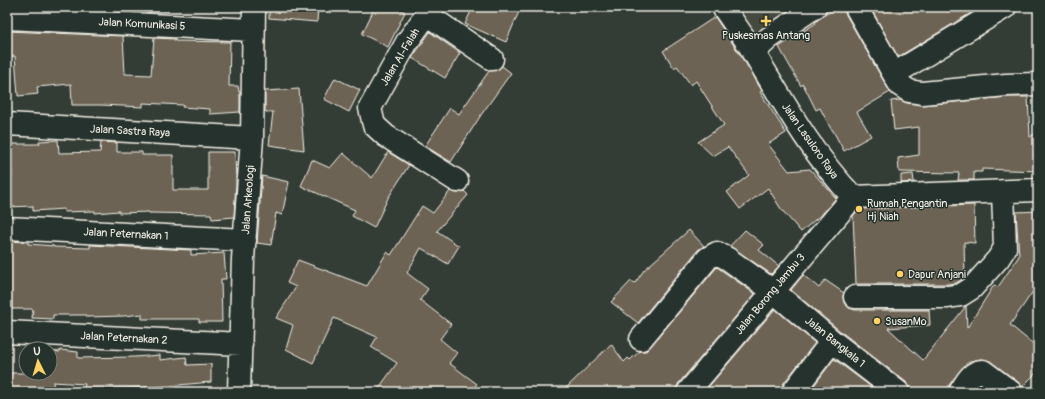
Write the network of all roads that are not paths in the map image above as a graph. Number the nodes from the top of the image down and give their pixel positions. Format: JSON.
{"nodes":[{"id":1,"x":254,"y":7,"type":"edge"},
{"id":2,"x":723,"y":7,"type":"edge"},
{"id":3,"x":815,"y":7,"type":"edge"},
{"id":4,"x":856,"y":7,"type":"edge"},
{"id":5,"x":1005,"y":7,"type":"edge"},
{"id":6,"x":429,"y":10,"type":"edge"},
{"id":7,"x":7,"y":18,"type":"edge"},
{"id":8,"x":253,"y":30,"type":"junction"},
{"id":9,"x":754,"y":53,"type":"junction"},
{"id":10,"x":492,"y":59,"type":"dead end"},
{"id":11,"x":894,"y":74,"type":"junction"},
{"id":12,"x":1038,"y":84,"type":"edge"},
{"id":13,"x":7,"y":124,"type":"edge"},
{"id":14,"x":252,"y":138,"type":"junction"},
{"id":15,"x":457,"y":181,"type":"dead end"},
{"id":16,"x":1038,"y":190,"type":"edge"},
{"id":17,"x":1003,"y":192,"type":"junction"},
{"id":18,"x":853,"y":197,"type":"junction"},
{"id":19,"x":7,"y":228,"type":"edge"},
{"id":20,"x":245,"y":240,"type":"junction"},
{"id":21,"x":773,"y":290,"type":"junction"},
{"id":22,"x":855,"y":297,"type":"dead end"},
{"id":23,"x":7,"y":332,"type":"edge"},
{"id":24,"x":641,"y":339,"type":"dead end"},
{"id":25,"x":832,"y":341,"type":"junction"},
{"id":26,"x":241,"y":344,"type":"junction"},
{"id":27,"x":239,"y":392,"type":"edge"},
{"id":28,"x":688,"y":392,"type":"edge"},
{"id":29,"x":793,"y":392,"type":"edge"},
{"id":30,"x":898,"y":392,"type":"edge"},
{"id":31,"x":960,"y":392,"type":"edge"},
{"id":32,"x":1011,"y":392,"type":"edge"}],
"edges":[{"from":1,"to":8,"type":"street","name":"Jalan Arkeologi"},
{"from":2,"to":9,"type":"street","name":"Jalan Lasuloro Raya"},
{"from":3,"to":9,"type":"street"},
{"from":4,"to":11,"type":"street"},
{"from":5,"to":11,"type":"street"},
{"from":6,"to":10,"type":"street"},
{"from":6,"to":15,"type":"street","name":"Jalan Al-Falah"},
{"from":7,"to":8,"type":"street","name":"Jalan Komunikasi 5"},
{"from":8,"to":14,"type":"street","name":"Jalan Arkeologi"},
{"from":9,"to":18,"type":"street","name":"Jalan Lasuloro Raya"},
{"from":11,"to":12,"type":"street"},
{"from":13,"to":14,"type":"street","name":"Jalan Sastra Raya"},
{"from":14,"to":20,"type":"street","name":"Jalan Arkeologi"},
{"from":16,"to":17,"type":"street"},
{"from":17,"to":18,"type":"street"},
{"from":17,"to":22,"type":"street"},
{"from":18,"to":21,"type":"street","name":"Jalan Borong Jambu 3"},
{"from":19,"to":20,"type":"street","name":"Jalan Peternakan 1"},
{"from":20,"to":26,"type":"street","name":"Jalan Arkeologi"},
{"from":21,"to":24,"type":"street","name":"Jalan Bangkala 1"},
{"from":21,"to":25,"type":"street","name":"Jalan Bangkala 1"},
{"from":21,"to":28,"type":"street","name":"Jalan Borong Jambu 3"},
{"from":23,"to":26,"type":"street","name":"Jalan Peternakan 2"},
{"from":25,"to":29,"type":"street"},
{"from":25,"to":30,"type":"street","name":"Jalan Bangkala 1"},
{"from":26,"to":27,"type":"street","name":"Jalan Arkeologi"},
{"from":31,"to":32,"type":"street"}]}
